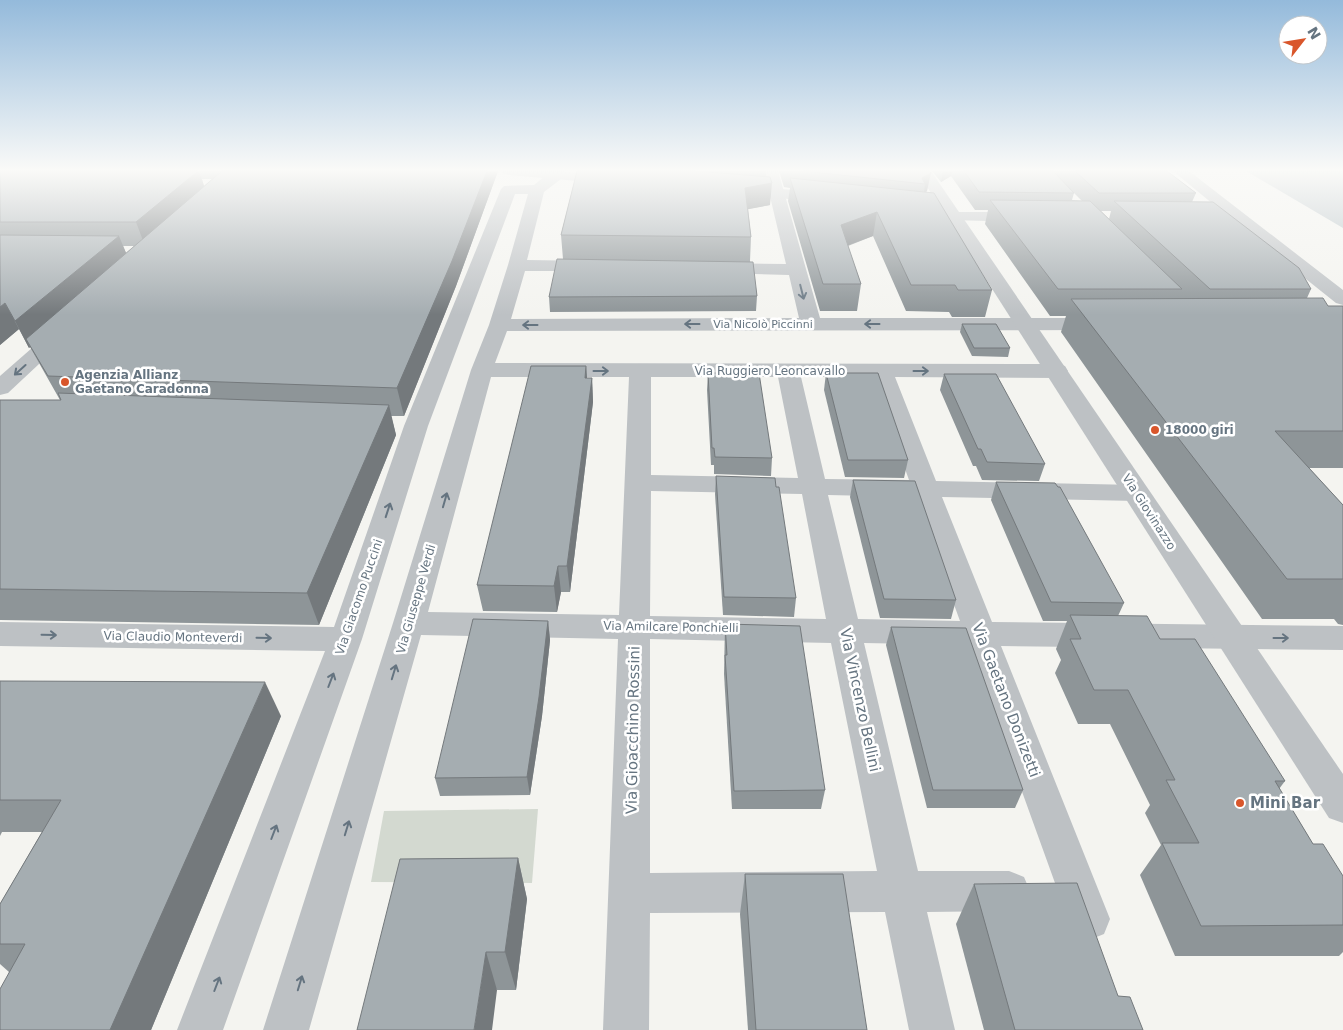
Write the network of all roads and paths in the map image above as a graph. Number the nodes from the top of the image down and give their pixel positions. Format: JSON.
{"nodes":[{"id":1,"x":496,"y":219,"type":"edge"},
{"id":2,"x":535,"y":219,"type":"edge"},
{"id":3,"x":784,"y":219,"type":"edge"},
{"id":4,"x":951,"y":219,"type":"edge"},
{"id":5,"x":1242,"y":219,"type":"edge"},
{"id":6,"x":517,"y":265,"type":"junction"},
{"id":7,"x":614,"y":266,"type":"edge"},
{"id":8,"x":701,"y":268,"type":"edge"},
{"id":9,"x":797,"y":270,"type":"junction"},
{"id":10,"x":1343,"y":299,"type":"edge"},
{"id":11,"x":79,"y":317,"type":"edge"},
{"id":12,"x":499,"y":324,"type":"junction"},
{"id":13,"x":811,"y":324,"type":"junction"},
{"id":14,"x":1026,"y":324,"type":"junction"},
{"id":15,"x":1123,"y":324,"type":"edge"},
{"id":16,"x":482,"y":370,"type":"junction"},
{"id":17,"x":640,"y":371,"type":"junction"},
{"id":18,"x":788,"y":371,"type":"junction"},
{"id":19,"x":881,"y":371,"type":"junction"},
{"id":20,"x":1057,"y":371,"type":"junction"},
{"id":21,"x":0,"y":388,"type":"edge"},
{"id":22,"x":638,"y":483,"type":"junction"},
{"id":23,"x":813,"y":486,"type":"junction"},
{"id":24,"x":926,"y":489,"type":"junction"},
{"id":25,"x":1137,"y":494,"type":"junction"},
{"id":26,"x":409,"y":623,"type":"junction"},
{"id":27,"x":635,"y":627,"type":"junction"},
{"id":28,"x":844,"y":630,"type":"junction"},
{"id":29,"x":980,"y":632,"type":"junction"},
{"id":30,"x":0,"y":634,"type":"edge"},
{"id":31,"x":1232,"y":638,"type":"junction"},
{"id":32,"x":1343,"y":638,"type":"edge"},
{"id":33,"x":346,"y":639,"type":"junction"},
{"id":34,"x":1343,"y":806,"type":"edge"},
{"id":35,"x":1078,"y":890,"type":"junction"},
{"id":36,"x":902,"y":891,"type":"junction"},
{"id":37,"x":630,"y":894,"type":"junction"},
{"id":38,"x":1099,"y":946,"type":"edge"},
{"id":39,"x":200,"y":1030,"type":"edge"},
{"id":40,"x":286,"y":1030,"type":"edge"},
{"id":41,"x":626,"y":1030,"type":"edge"},
{"id":42,"x":932,"y":1030,"type":"edge"}],
"edges":[{"from":33,"to":1,"type":"street","name":"Via Giacomo Puccini","one_way":true},
{"from":2,"to":6,"type":"street","name":"Via Giuseppe Verdi"},
{"from":3,"to":9,"type":"street"},
{"from":4,"to":14,"type":"street","name":"Via Giovinazzo"},
{"from":5,"to":10,"type":"street"},
{"from":6,"to":7,"type":"street"},
{"from":6,"to":12,"type":"street","name":"Via Giuseppe Verdi"},
{"from":8,"to":9,"type":"street"},
{"from":9,"to":13,"type":"street","one_way":true},
{"from":11,"to":21,"type":"street","one_way":true},
{"from":13,"to":12,"type":"street","name":"Via Nicolò Piccinni","one_way":true},
{"from":12,"to":16,"type":"street","name":"Via Giuseppe Verdi"},
{"from":14,"to":13,"type":"street","name":"Via Nicolò Piccinni","one_way":true},
{"from":14,"to":15,"type":"street","name":"Via Nicolò Piccinni"},
{"from":14,"to":20,"type":"street","name":"Via Giovinazzo"},
{"from":16,"to":17,"type":"street","name":"Via Ruggiero Leoncavallo","one_way":true},
{"from":26,"to":16,"type":"street","name":"Via Giuseppe Verdi","one_way":true},
{"from":17,"to":18,"type":"street","name":"Via Ruggiero Leoncavallo"},
{"from":17,"to":22,"type":"street","name":"Via Gioacchino Rossini"},
{"from":18,"to":19,"type":"street","name":"Via Ruggiero Leoncavallo"},
{"from":18,"to":23,"type":"street","name":"Via Vincenzo Bellini"},
{"from":19,"to":20,"type":"street","name":"Via Ruggiero Leoncavallo","one_way":true},
{"from":19,"to":24,"type":"street","name":"Via Gaetano Donizetti"},
{"from":20,"to":25,"type":"street","name":"Via Giovinazzo"},
{"from":22,"to":23,"type":"street"},
{"from":22,"to":27,"type":"street","name":"Via Gioacchino Rossini"},
{"from":23,"to":24,"type":"street"},
{"from":23,"to":28,"type":"street","name":"Via Vincenzo Bellini"},
{"from":24,"to":25,"type":"street"},
{"from":24,"to":29,"type":"street","name":"Via Gaetano Donizetti"},
{"from":25,"to":31,"type":"street","name":"Via Giovinazzo"},
{"from":26,"to":27,"type":"street","name":"Via Amilcare Ponchielli"},
{"from":40,"to":26,"type":"street","name":"Via Giuseppe Verdi","one_way":true},
{"from":27,"to":28,"type":"street","name":"Via Amilcare Ponchielli"},
{"from":27,"to":37,"type":"street","name":"Via Gioacchino Rossini"},
{"from":28,"to":29,"type":"street","name":"Via Amilcare Ponchielli"},
{"from":28,"to":36,"type":"street","name":"Via Vincenzo Bellini"},
{"from":29,"to":31,"type":"street","name":"Via Amilcare Ponchielli"},
{"from":29,"to":35,"type":"street","name":"Via Gaetano Donizetti"},
{"from":30,"to":33,"type":"street","name":"Via Claudio Monteverdi","one_way":true},
{"from":31,"to":32,"type":"street","name":"Via Amilcare Ponchielli","one_way":true},
{"from":31,"to":34,"type":"street","name":"Via Giovinazzo"},
{"from":39,"to":33,"type":"street","name":"Via Giacomo Puccini","one_way":true},
{"from":35,"to":36,"type":"street"},
{"from":35,"to":38,"type":"street","name":"Via Gaetano Donizetti"},
{"from":36,"to":37,"type":"street"},
{"from":36,"to":42,"type":"street","name":"Via Vincenzo Bellini"},
{"from":37,"to":41,"type":"street","name":"Via Gioacchino Rossini"}]}
